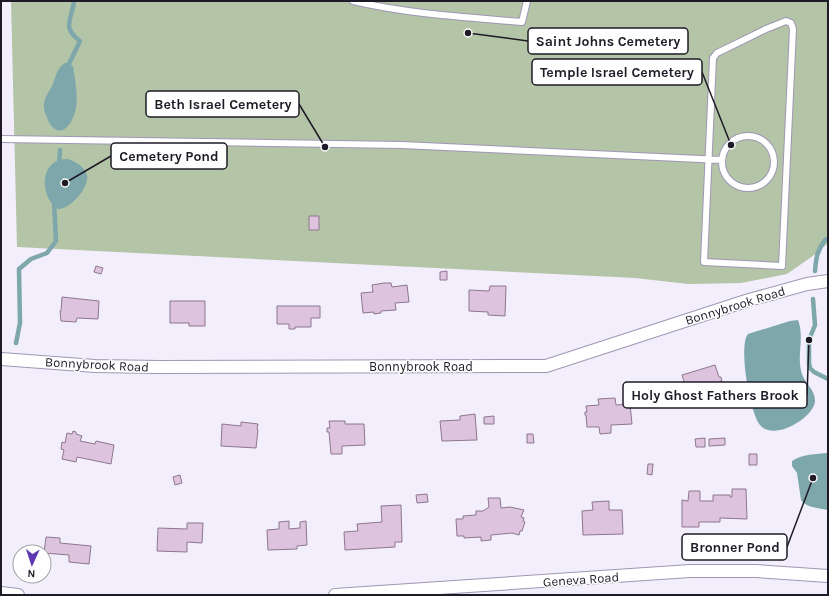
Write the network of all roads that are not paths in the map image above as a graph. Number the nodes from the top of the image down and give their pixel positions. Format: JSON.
{"nodes":[{"id":1,"x":353,"y":1,"type":"edge"},
{"id":2,"x":528,"y":1,"type":"edge"},
{"id":3,"x":1,"y":139,"type":"edge"},
{"id":4,"x":708,"y":160,"type":"junction"},
{"id":5,"x":722,"y":160,"type":"junction"},
{"id":6,"x":773,"y":162,"type":"junction"},
{"id":7,"x":787,"y":163,"type":"junction"},
{"id":8,"x":828,"y":280,"type":"edge"},
{"id":9,"x":1,"y":359,"type":"edge"},
{"id":10,"x":828,"y":576,"type":"edge"},
{"id":11,"x":1,"y":593,"type":"edge"},
{"id":12,"x":18,"y":595,"type":"edge"},
{"id":13,"x":335,"y":595,"type":"edge"}],
"edges":[{"from":1,"to":2,"type":"lane"},
{"from":3,"to":4,"type":"lane"},
{"from":4,"to":5,"type":"lane"},
{"from":4,"to":7,"type":"lane"},
{"from":4,"to":7,"type":"lane"},
{"from":5,"to":6,"type":"lane"},
{"from":5,"to":6,"type":"lane"},
{"from":6,"to":7,"type":"lane"},
{"from":8,"to":9,"type":"street","name":"Bonnybrook Road"},
{"from":10,"to":13,"type":"street","name":"Geneva Road"},
{"from":11,"to":12,"type":"street"}]}
